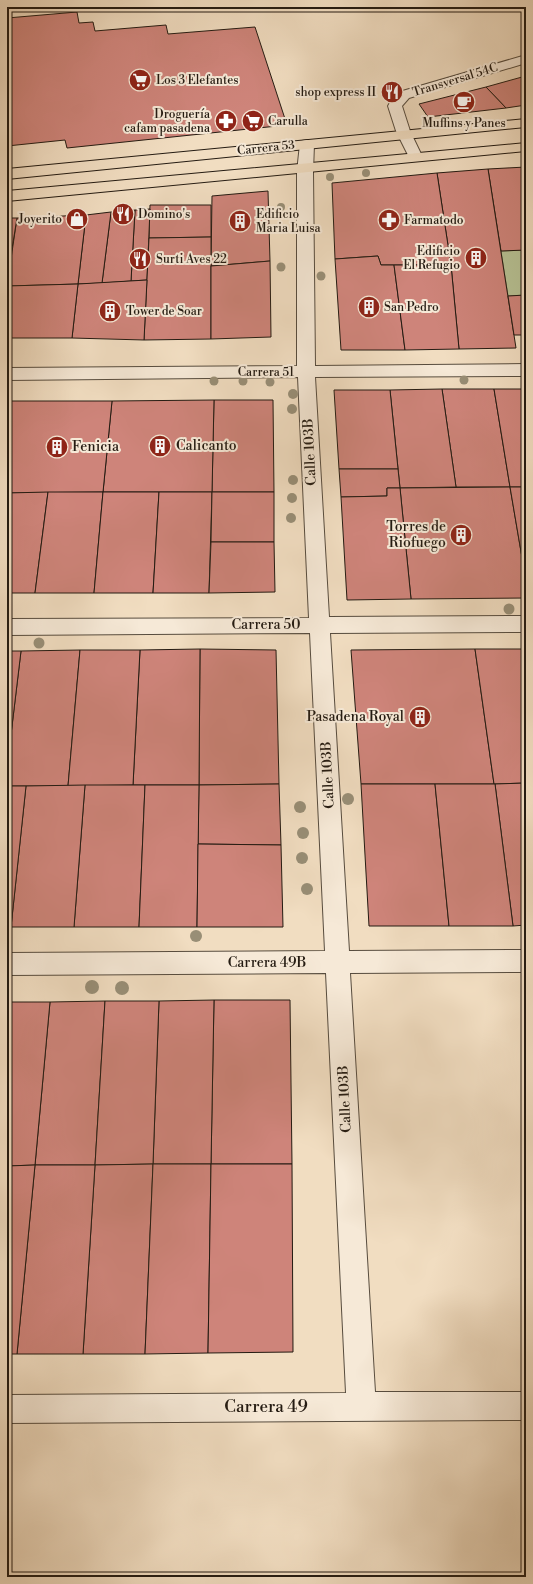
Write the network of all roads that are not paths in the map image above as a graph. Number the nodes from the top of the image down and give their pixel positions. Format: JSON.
{"nodes":[{"id":1,"x":526,"y":59,"type":"edge"},
{"id":2,"x":526,"y":123,"type":"edge"},
{"id":3,"x":405,"y":134,"type":"junction"},
{"id":4,"x":307,"y":144,"type":"junction"},
{"id":5,"x":526,"y":147,"type":"edge"},
{"id":6,"x":415,"y":156,"type":"junction"},
{"id":7,"x":306,"y":167,"type":"junction"},
{"id":8,"x":7,"y":174,"type":"edge"},
{"id":9,"x":7,"y":196,"type":"edge"},
{"id":10,"x":526,"y":370,"type":"edge"},
{"id":11,"x":306,"y":371,"type":"junction"},
{"id":12,"x":7,"y":374,"type":"edge"},
{"id":13,"x":320,"y":624,"type":"junction"},
{"id":14,"x":526,"y":624,"type":"edge"},
{"id":15,"x":7,"y":627,"type":"edge"},
{"id":16,"x":338,"y":962,"type":"junction"},
{"id":17,"x":526,"y":962,"type":"edge"},
{"id":18,"x":7,"y":964,"type":"edge"},
{"id":19,"x":526,"y":1406,"type":"edge"},
{"id":20,"x":361,"y":1407,"type":"junction"},
{"id":21,"x":7,"y":1409,"type":"edge"}],
"edges":[{"from":1,"to":3,"type":"street","name":"Transversal 54C"},
{"from":2,"to":3,"type":"main road","name":"Carrera 53"},
{"from":3,"to":4,"type":"main road","name":"Carrera 53"},
{"from":3,"to":6,"type":"street","name":"Transversal 54C"},
{"from":4,"to":7,"type":"street","name":"Calle 103B"},
{"from":4,"to":8,"type":"main road","name":"Carrera 53"},
{"from":5,"to":6,"type":"main road","name":"Carrera 53"},
{"from":6,"to":7,"type":"main road","name":"Carrera 53"},
{"from":7,"to":9,"type":"main road","name":"Carrera 53"},
{"from":7,"to":11,"type":"street","name":"Calle 103B"},
{"from":10,"to":11,"type":"street","name":"Carrera 51"},
{"from":11,"to":12,"type":"street","name":"Carrera 51"},
{"from":11,"to":13,"type":"street","name":"Calle 103B"},
{"from":13,"to":14,"type":"street","name":"Carrera 50"},
{"from":13,"to":15,"type":"street","name":"Carrera 50"},
{"from":13,"to":16,"type":"street","name":"Calle 103B"},
{"from":16,"to":17,"type":"street","name":"Carrera 49B"},
{"from":16,"to":18,"type":"street","name":"Carrera 49B"},
{"from":16,"to":20,"type":"street","name":"Calle 103B"},
{"from":19,"to":20,"type":"street","name":"Carrera 49"},
{"from":20,"to":21,"type":"street","name":"Carrera 49"}]}
